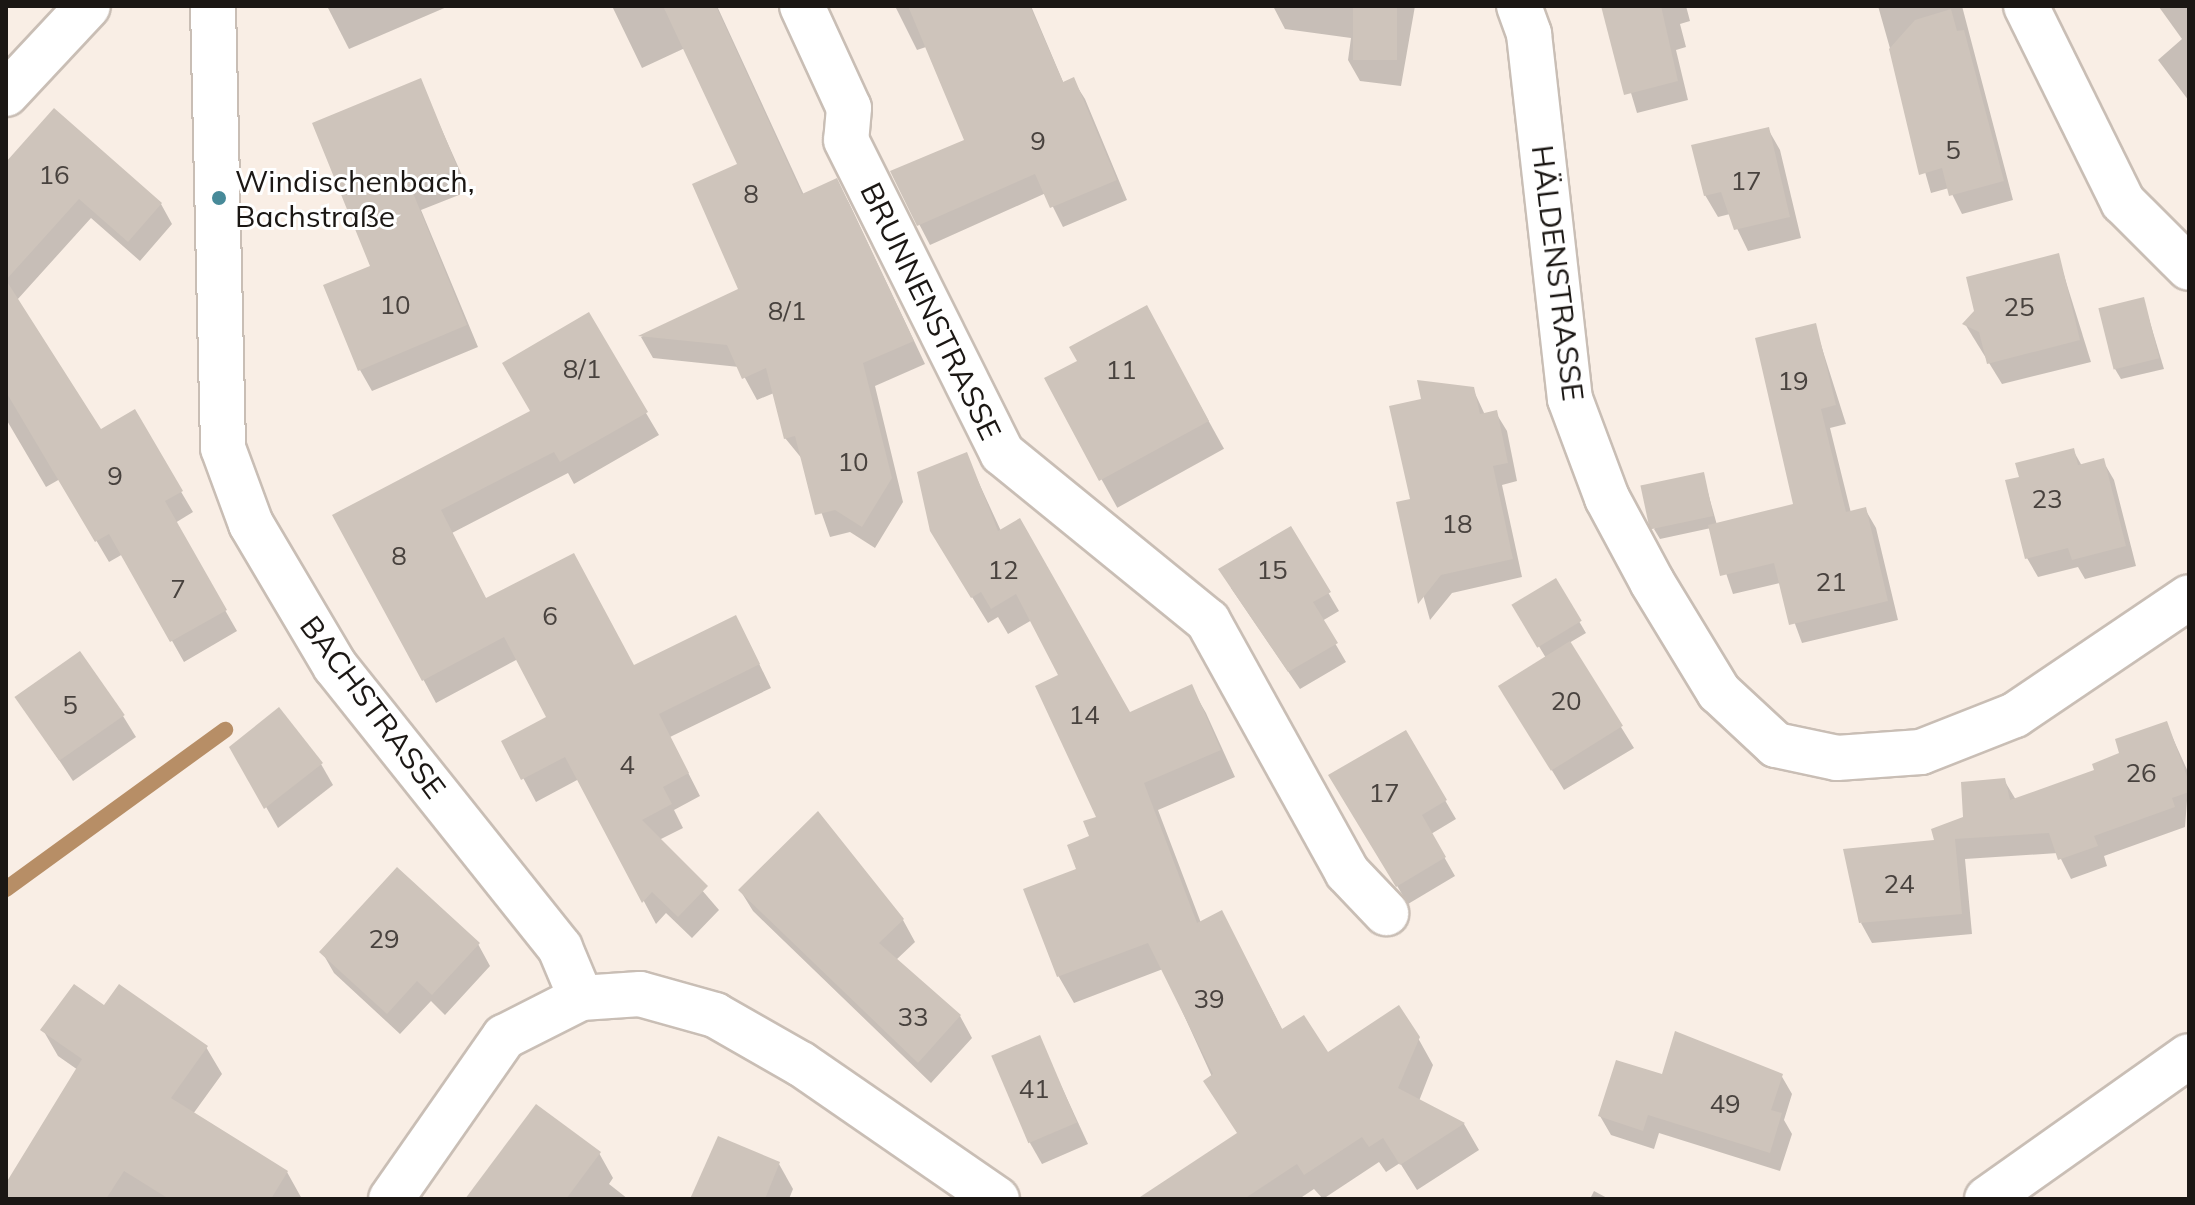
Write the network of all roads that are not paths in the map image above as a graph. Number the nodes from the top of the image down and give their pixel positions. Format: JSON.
{"nodes":[{"id":1,"x":88,"y":6,"type":"edge"},
{"id":2,"x":213,"y":6,"type":"edge"},
{"id":3,"x":802,"y":6,"type":"edge"},
{"id":4,"x":1519,"y":6,"type":"edge"},
{"id":5,"x":2026,"y":6,"type":"edge"},
{"id":6,"x":6,"y":94,"type":"edge"},
{"id":7,"x":2189,"y":268,"type":"edge"},
{"id":8,"x":2189,"y":597,"type":"edge"},
{"id":9,"x":1386,"y":913,"type":"dead end"},
{"id":10,"x":581,"y":998,"type":"junction"},
{"id":11,"x":2189,"y":1056,"type":"edge"},
{"id":12,"x":391,"y":1199,"type":"edge"},
{"id":13,"x":997,"y":1199,"type":"edge"},
{"id":14,"x":1987,"y":1199,"type":"edge"}],
"edges":[{"from":1,"to":6,"type":"street"},
{"from":2,"to":10,"type":"street","name":"BACHSTRASSE"},
{"from":3,"to":9,"type":"street","name":"BRUNNENSTRASSE"},
{"from":4,"to":8,"type":"street","name":"HÄLDENSTRASSE"},
{"from":5,"to":7,"type":"street"},
{"from":10,"to":12,"type":"street"},
{"from":10,"to":13,"type":"street"},
{"from":11,"to":14,"type":"street"}]}
